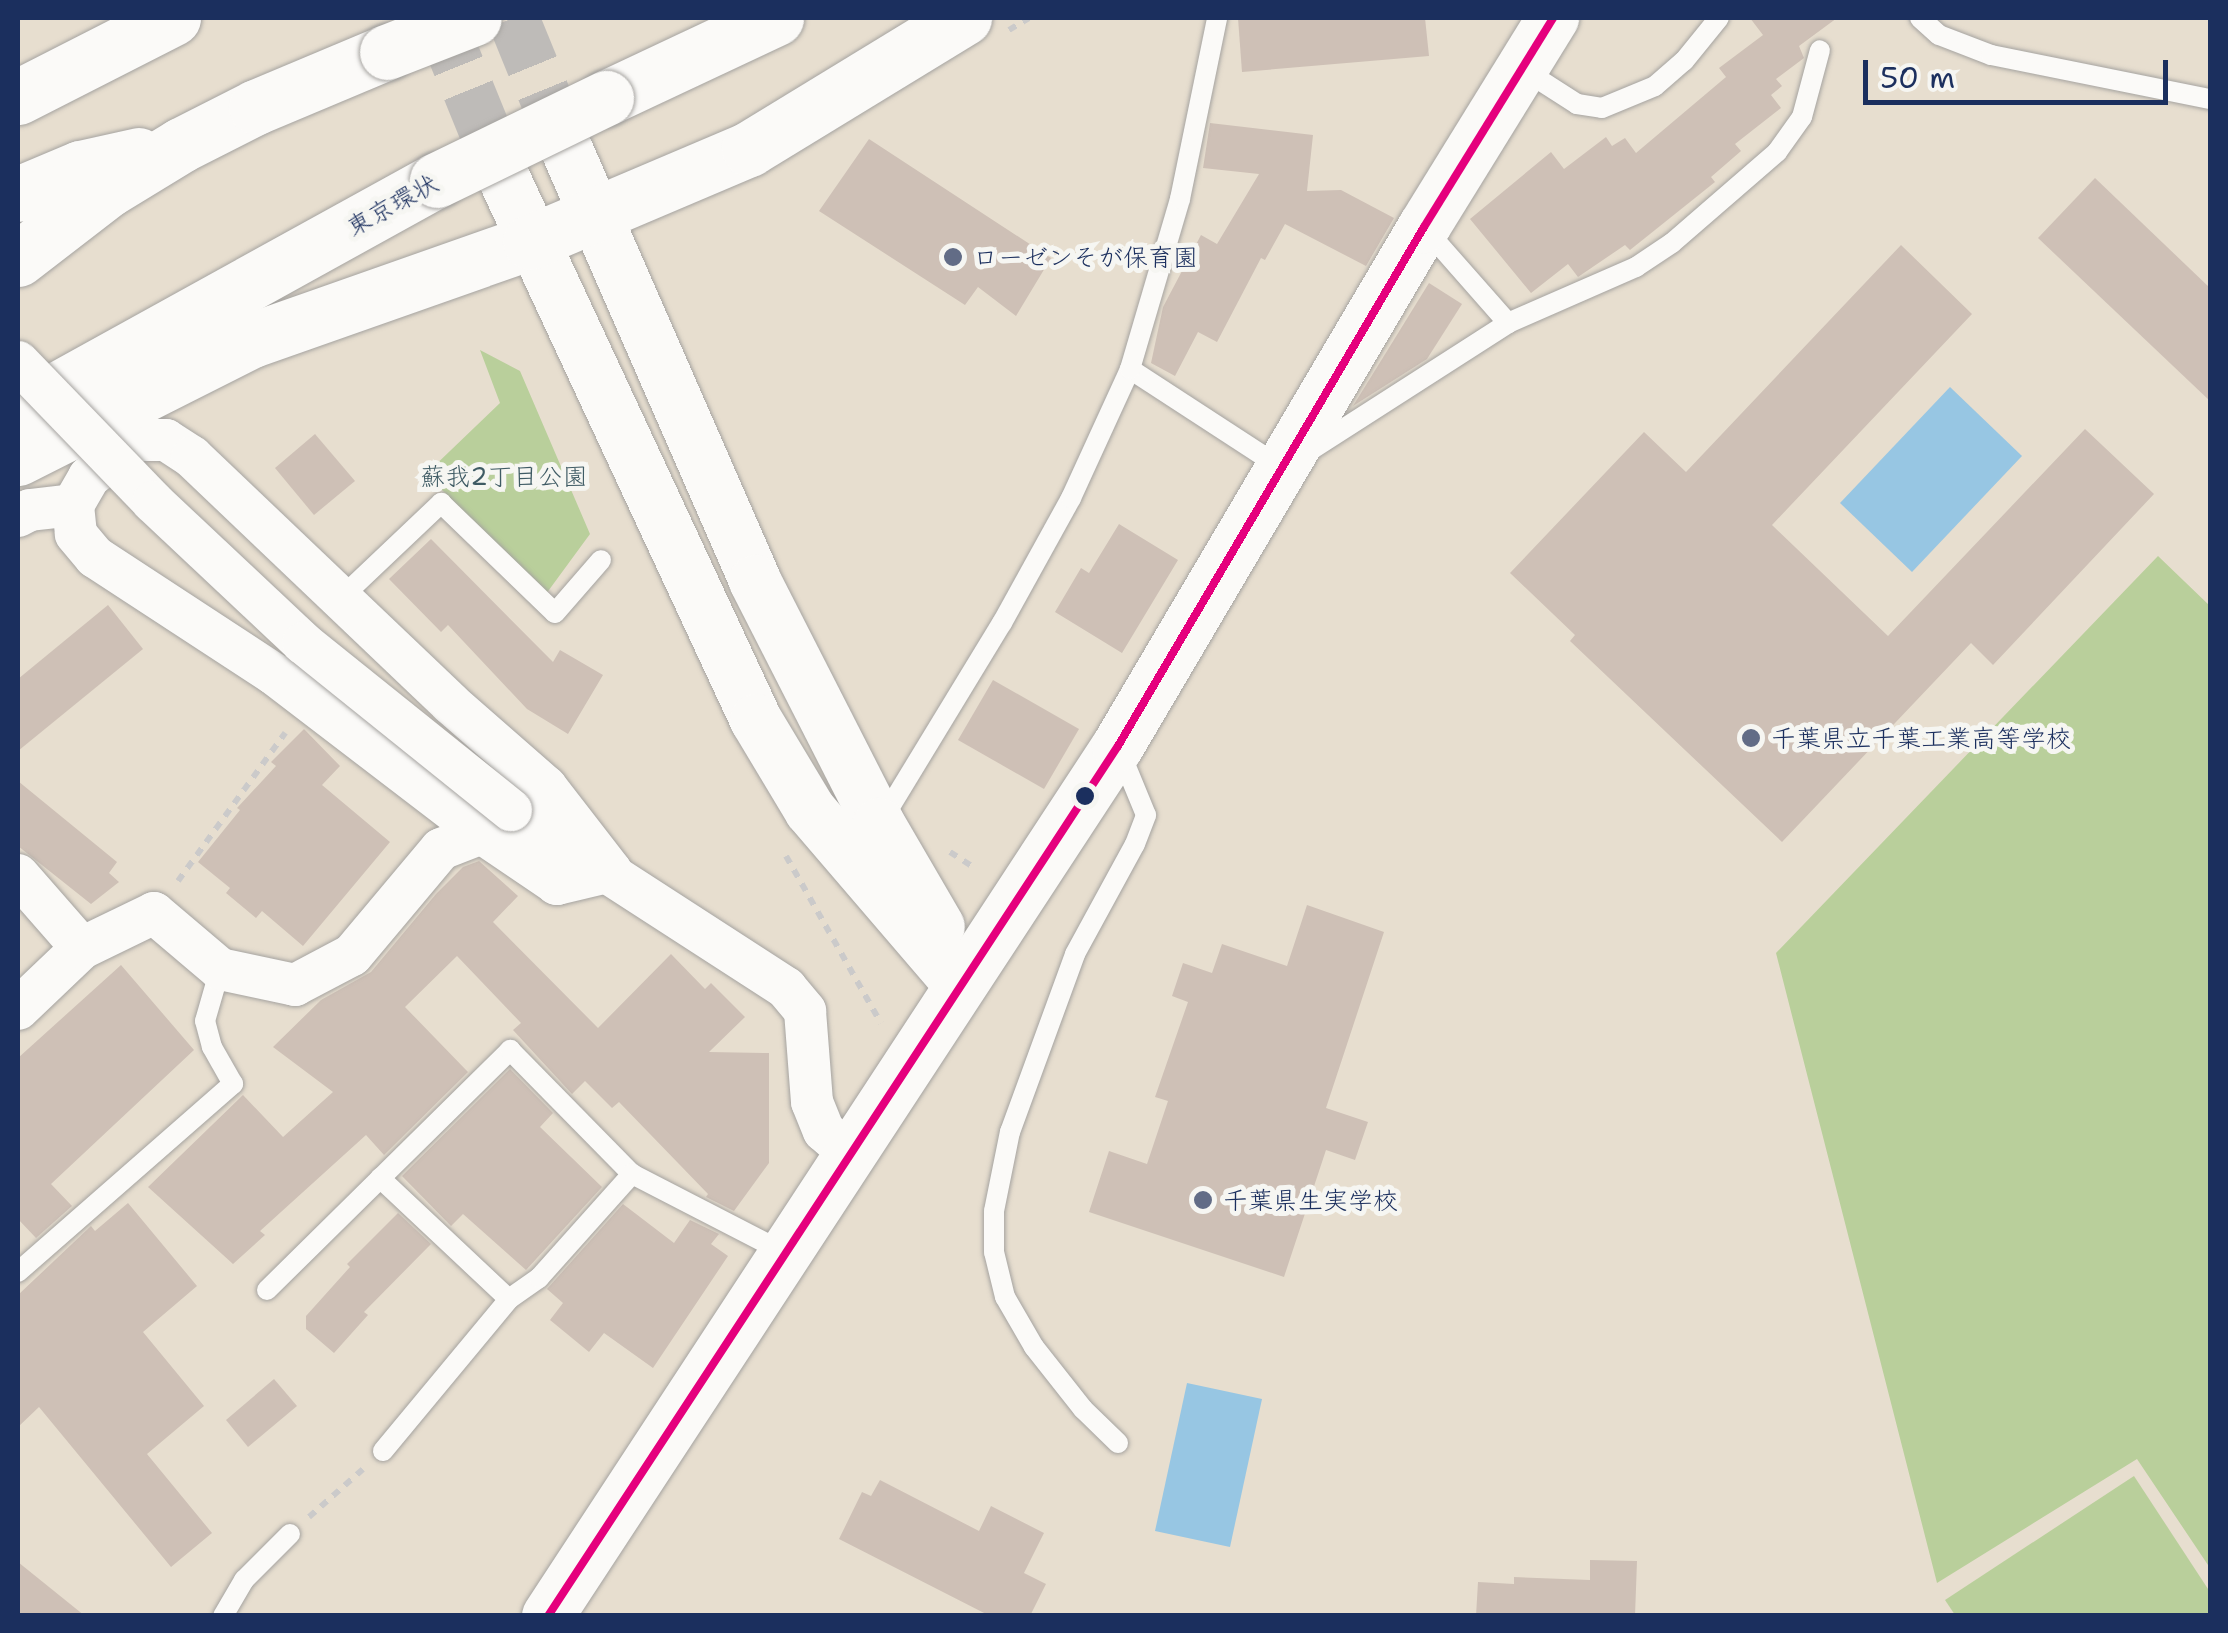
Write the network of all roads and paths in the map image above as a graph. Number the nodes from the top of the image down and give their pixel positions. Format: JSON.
{"nodes":[{"id":1,"x":173,"y":18,"type":"edge"},
{"id":2,"x":474,"y":18,"type":"edge"},
{"id":3,"x":776,"y":18,"type":"edge"},
{"id":4,"x":1029,"y":18,"type":"edge"},
{"id":5,"x":1217,"y":18,"type":"edge"},
{"id":6,"x":1554,"y":18,"type":"edge"},
{"id":7,"x":1719,"y":18,"type":"edge"},
{"id":8,"x":1920,"y":18,"type":"edge"},
{"id":9,"x":980,"y":28,"type":"edge"},
{"id":10,"x":1820,"y":50,"type":"dead end"},
{"id":11,"x":1522,"y":69,"type":"junction"},
{"id":12,"x":18,"y":97,"type":"edge"},
{"id":13,"x":2210,"y":99,"type":"edge"},
{"id":14,"x":180,"y":145,"type":"junction"},
{"id":15,"x":567,"y":150,"type":"tunnel mouth"},
{"id":16,"x":504,"y":178,"type":"tunnel mouth"},
{"id":17,"x":18,"y":194,"type":"edge"},
{"id":18,"x":593,"y":214,"type":"junction"},
{"id":19,"x":1424,"y":227,"type":"junction"},
{"id":20,"x":530,"y":242,"type":"junction"},
{"id":21,"x":18,"y":259,"type":"edge"},
{"id":22,"x":1508,"y":323,"type":"junction"},
{"id":23,"x":18,"y":362,"type":"edge"},
{"id":24,"x":1130,"y":369,"type":"junction"},
{"id":25,"x":18,"y":410,"type":"edge"},
{"id":26,"x":18,"y":458,"type":"edge"},
{"id":27,"x":1281,"y":468,"type":"junction"},
{"id":28,"x":73,"y":505,"type":"junction"},
{"id":29,"x":18,"y":516,"type":"edge"},
{"id":30,"x":601,"y":560,"type":"dead end"},
{"id":31,"x":342,"y":597,"type":"junction"},
{"id":32,"x":309,"y":700,"type":"junction"},
{"id":33,"x":1118,"y":746,"type":"junction"},
{"id":34,"x":496,"y":822,"type":"junction"},
{"id":35,"x":879,"y":824,"type":"junction"},
{"id":36,"x":946,"y":850,"type":"dead end"},
{"id":37,"x":976,"y":868,"type":"dead end"},
{"id":38,"x":611,"y":872,"type":"junction"},
{"id":39,"x":18,"y":874,"type":"edge"},
{"id":40,"x":154,"y":913,"type":"junction"},
{"id":41,"x":82,"y":948,"type":"junction"},
{"id":42,"x":220,"y":969,"type":"junction"},
{"id":43,"x":960,"y":985,"type":"junction"},
{"id":44,"x":18,"y":1009,"type":"edge"},
{"id":45,"x":849,"y":1152,"type":"junction"},
{"id":46,"x":632,"y":1174,"type":"junction"},
{"id":47,"x":380,"y":1178,"type":"junction"},
{"id":48,"x":787,"y":1254,"type":"junction"},
{"id":49,"x":18,"y":1272,"type":"edge"},
{"id":50,"x":266,"y":1290,"type":"dead end"},
{"id":51,"x":510,"y":1298,"type":"junction"},
{"id":52,"x":1118,"y":1443,"type":"dead end"},
{"id":53,"x":383,"y":1451,"type":"joint"},
{"id":54,"x":290,"y":1534,"type":"joint"},
{"id":55,"x":222,"y":1616,"type":"edge"},
{"id":56,"x":548,"y":1616,"type":"edge"}],
"edges":[{"from":1,"to":12,"type":"highway"},
{"from":2,"to":14,"type":"highway","bridge":true},
{"from":3,"to":25,"type":"highway","name":"東京環状","bridge":true},
{"from":4,"to":9,"type":"path"},
{"from":5,"to":24,"type":"lane"},
{"from":6,"to":11,"type":"street"},
{"from":7,"to":11,"type":"lane"},
{"from":8,"to":13,"type":"lane"},
{"from":9,"to":18,"type":"highway"},
{"from":10,"to":22,"type":"lane"},
{"from":11,"to":19,"type":"street"},
{"from":14,"to":17,"type":"highway"},
{"from":14,"to":21,"type":"highway"},
{"from":15,"to":18,"type":"street"},
{"from":16,"to":20,"type":"street"},
{"from":18,"to":20,"type":"highway"},
{"from":18,"to":35,"type":"street"},
{"from":19,"to":22,"type":"lane"},
{"from":19,"to":27,"type":"street"},
{"from":20,"to":26,"type":"highway"},
{"from":20,"to":43,"type":"street"},
{"from":22,"to":27,"type":"lane"},
{"from":23,"to":34,"type":"street","bridge":true},
{"from":24,"to":27,"type":"lane"},
{"from":24,"to":35,"type":"lane"},
{"from":27,"to":33,"type":"street"},
{"from":28,"to":29,"type":"street"},
{"from":28,"to":31,"type":"street"},
{"from":28,"to":32,"type":"street"},
{"from":30,"to":31,"type":"lane"},
{"from":31,"to":38,"type":"street"},
{"from":32,"to":34,"type":"street"},
{"from":32,"to":40,"type":"path"},
{"from":33,"to":43,"type":"street"},
{"from":33,"to":52,"type":"lane"},
{"from":34,"to":38,"type":"street"},
{"from":34,"to":42,"type":"street"},
{"from":35,"to":43,"type":"street"},
{"from":36,"to":37,"type":"path"},
{"from":38,"to":45,"type":"street"},
{"from":39,"to":41,"type":"street"},
{"from":40,"to":41,"type":"street"},
{"from":40,"to":42,"type":"street"},
{"from":41,"to":44,"type":"street"},
{"from":42,"to":49,"type":"lane"},
{"from":43,"to":45,"type":"street"},
{"from":45,"to":48,"type":"street"},
{"from":46,"to":47,"type":"lane"},
{"from":46,"to":48,"type":"lane"},
{"from":46,"to":51,"type":"lane"},
{"from":47,"to":50,"type":"lane"},
{"from":47,"to":51,"type":"lane"},
{"from":48,"to":56,"type":"street"},
{"from":51,"to":53,"type":"lane"},
{"from":53,"to":54,"type":"path"},
{"from":54,"to":55,"type":"lane"}]}
